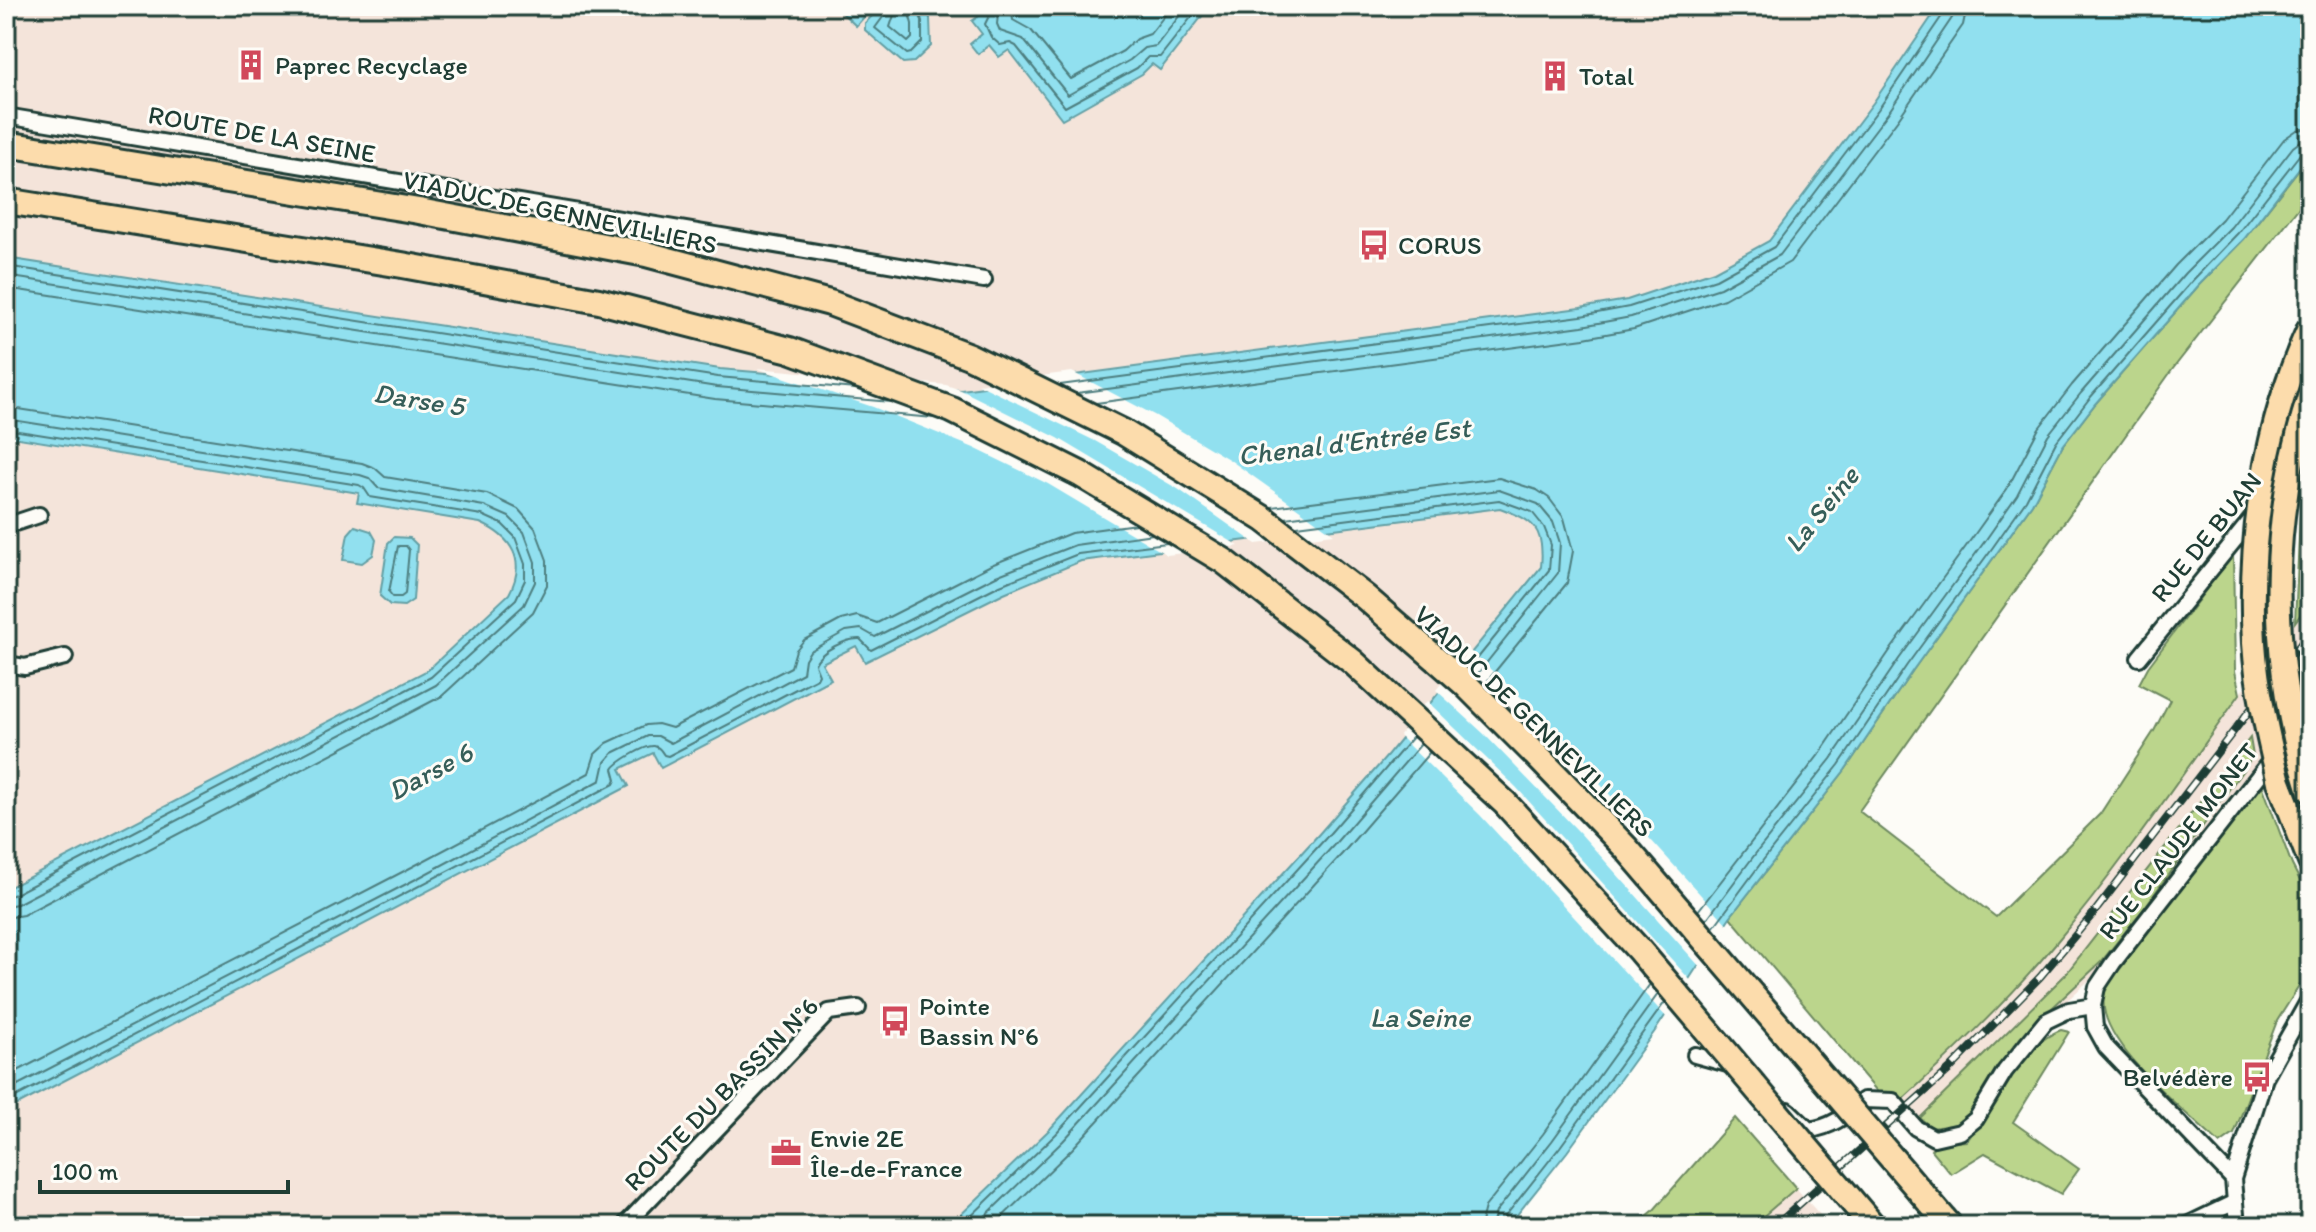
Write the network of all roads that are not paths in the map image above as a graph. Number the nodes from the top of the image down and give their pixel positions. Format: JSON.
{"nodes":[{"id":1,"x":6,"y":116,"type":"edge"},
{"id":2,"x":6,"y":144,"type":"edge"},
{"id":3,"x":6,"y":201,"type":"edge"},
{"id":4,"x":984,"y":280,"type":"dead end"},
{"id":5,"x":2310,"y":326,"type":"edge"},
{"id":6,"x":2310,"y":394,"type":"edge"},
{"id":7,"x":2310,"y":447,"type":"edge"},
{"id":8,"x":39,"y":515,"type":"dead end"},
{"id":9,"x":6,"y":526,"type":"edge"},
{"id":10,"x":65,"y":657,"type":"dead end"},
{"id":11,"x":2139,"y":658,"type":"dead end"},
{"id":12,"x":6,"y":664,"type":"edge"},
{"id":13,"x":2310,"y":710,"type":"edge"},
{"id":14,"x":2310,"y":791,"type":"edge"},
{"id":15,"x":2310,"y":862,"type":"edge"},
{"id":16,"x":2310,"y":998,"type":"edge"},
{"id":17,"x":2093,"y":1006,"type":"junction"},
{"id":18,"x":858,"y":1008,"type":"dead end"},
{"id":19,"x":1695,"y":1055,"type":"dead end"},
{"id":20,"x":2233,"y":1179,"type":"junction"},
{"id":21,"x":2235,"y":1202,"type":"junction"},
{"id":22,"x":624,"y":1226,"type":"edge"},
{"id":23,"x":1873,"y":1226,"type":"edge"},
{"id":24,"x":1950,"y":1226,"type":"edge"},
{"id":25,"x":2185,"y":1226,"type":"edge"},
{"id":26,"x":2237,"y":1226,"type":"edge"}],
"edges":[{"from":1,"to":4,"type":"street","name":"ROUTE DE LA SEINE"},
{"from":2,"to":24,"type":"highway","name":"VIADUC DE GENNEVILLIERS","bridge":true},
{"from":3,"to":23,"type":"highway","bridge":true},
{"from":5,"to":15,"type":"main road","bridge":true},
{"from":6,"to":14,"type":"main road","bridge":true},
{"from":7,"to":11,"type":"street","name":"RUE DE BUAN"},
{"from":8,"to":9,"type":"street"},
{"from":10,"to":12,"type":"street"},
{"from":13,"to":17,"type":"street","name":"RUE CLAUDE MONET"},
{"from":16,"to":20,"type":"street"},
{"from":17,"to":19,"type":"street"},
{"from":17,"to":20,"type":"street"},
{"from":18,"to":22,"type":"street","name":"ROUTE DU BASSIN N°6"},
{"from":20,"to":21,"type":"street"},
{"from":21,"to":25,"type":"street"},
{"from":21,"to":26,"type":"street"}]}
